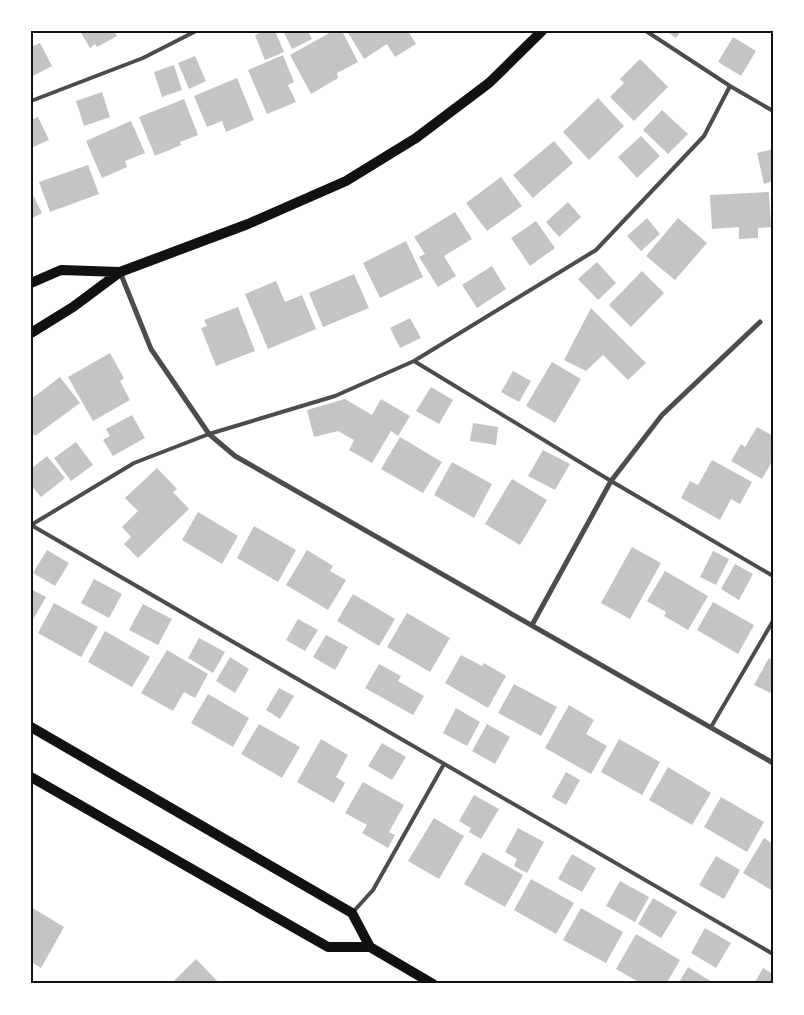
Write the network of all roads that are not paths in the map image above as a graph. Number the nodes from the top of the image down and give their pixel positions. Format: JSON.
{"nodes":[{"id":1,"x":196,"y":31,"type":"edge"},
{"id":2,"x":542,"y":31,"type":"edge"},
{"id":3,"x":646,"y":31,"type":"edge"},
{"id":4,"x":730,"y":86,"type":"junction"},
{"id":5,"x":31,"y":101,"type":"edge"},
{"id":6,"x":773,"y":111,"type":"edge"},
{"id":7,"x":120,"y":272,"type":"junction"},
{"id":8,"x":31,"y":283,"type":"edge"},
{"id":9,"x":760,"y":322,"type":"dead end"},
{"id":10,"x":31,"y":332,"type":"edge"},
{"id":11,"x":414,"y":361,"type":"junction"},
{"id":12,"x":208,"y":434,"type":"junction"},
{"id":13,"x":611,"y":481,"type":"junction"},
{"id":14,"x":31,"y":525,"type":"edge"},
{"id":15,"x":773,"y":576,"type":"edge"},
{"id":16,"x":773,"y":621,"type":"edge"},
{"id":17,"x":532,"y":625,"type":"junction"},
{"id":18,"x":31,"y":727,"type":"edge"},
{"id":19,"x":711,"y":727,"type":"junction"},
{"id":20,"x":773,"y":763,"type":"edge"},
{"id":21,"x":444,"y":764,"type":"junction"},
{"id":22,"x":31,"y":777,"type":"edge"},
{"id":23,"x":352,"y":913,"type":"junction"},
{"id":24,"x":370,"y":947,"type":"junction"},
{"id":25,"x":773,"y":954,"type":"edge"},
{"id":26,"x":433,"y":984,"type":"edge"}],
"edges":[{"from":1,"to":5,"type":"lane"},
{"from":2,"to":7,"type":"main road"},
{"from":3,"to":4,"type":"lane"},
{"from":4,"to":6,"type":"lane"},
{"from":4,"to":11,"type":"lane"},
{"from":7,"to":8,"type":"main road"},
{"from":7,"to":10,"type":"main road"},
{"from":7,"to":12,"type":"street"},
{"from":9,"to":13,"type":"street"},
{"from":11,"to":12,"type":"lane"},
{"from":11,"to":13,"type":"lane"},
{"from":12,"to":14,"type":"lane"},
{"from":12,"to":17,"type":"street"},
{"from":13,"to":15,"type":"lane"},
{"from":13,"to":17,"type":"street"},
{"from":14,"to":21,"type":"lane"},
{"from":16,"to":19,"type":"lane"},
{"from":17,"to":19,"type":"street"},
{"from":18,"to":23,"type":"main road"},
{"from":19,"to":20,"type":"street"},
{"from":21,"to":23,"type":"lane"},
{"from":21,"to":25,"type":"lane"},
{"from":22,"to":24,"type":"main road"},
{"from":23,"to":24,"type":"main road"},
{"from":24,"to":26,"type":"main road"}]}
